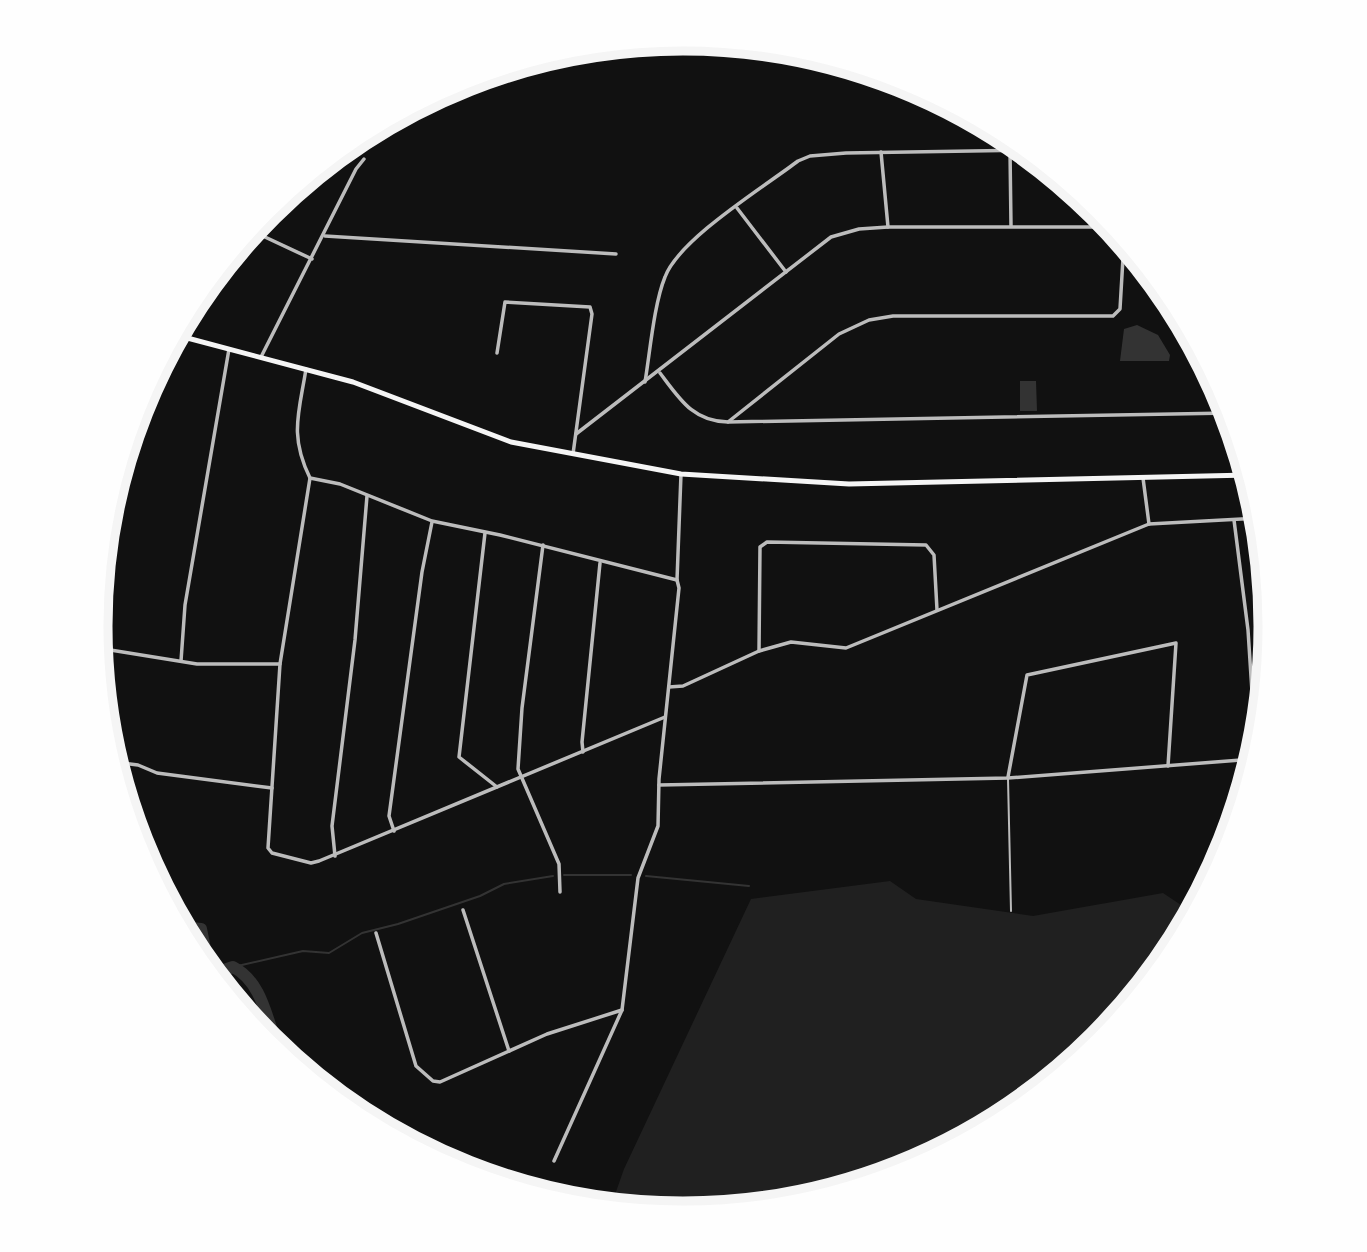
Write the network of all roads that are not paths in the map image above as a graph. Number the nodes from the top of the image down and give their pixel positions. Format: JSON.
{"nodes":[{"id":1,"x":1007,"y":151,"type":"edge"},
{"id":2,"x":880,"y":152,"type":"junction"},
{"id":3,"x":1010,"y":153,"type":"edge"},
{"id":4,"x":364,"y":159,"type":"dead end"},
{"id":5,"x":737,"y":208,"type":"junction"},
{"id":6,"x":1011,"y":226,"type":"junction"},
{"id":7,"x":1097,"y":227,"type":"edge"},
{"id":8,"x":888,"y":228,"type":"junction"},
{"id":9,"x":261,"y":236,"type":"edge"},
{"id":10,"x":325,"y":236,"type":"junction"},
{"id":11,"x":616,"y":254,"type":"dead end"},
{"id":12,"x":1123,"y":256,"type":"edge"},
{"id":13,"x":312,"y":259,"type":"junction"},
{"id":14,"x":786,"y":272,"type":"junction"},
{"id":15,"x":185,"y":337,"type":"edge"},
{"id":16,"x":229,"y":349,"type":"junction"},
{"id":17,"x":497,"y":353,"type":"dead end"},
{"id":18,"x":261,"y":357,"type":"junction"},
{"id":19,"x":306,"y":369,"type":"junction"},
{"id":20,"x":660,"y":373,"type":"junction"},
{"id":21,"x":645,"y":384,"type":"junction"},
{"id":22,"x":1218,"y":413,"type":"edge"},
{"id":23,"x":728,"y":422,"type":"junction"},
{"id":24,"x":576,"y":435,"type":"junction"},
{"id":25,"x":572,"y":456,"type":"junction"},
{"id":26,"x":681,"y":474,"type":"junction"},
{"id":27,"x":1238,"y":475,"type":"edge"},
{"id":28,"x":1143,"y":476,"type":"junction"},
{"id":29,"x":310,"y":478,"type":"junction"},
{"id":30,"x":367,"y":495,"type":"junction"},
{"id":31,"x":1249,"y":518,"type":"edge"},
{"id":32,"x":1234,"y":519,"type":"junction"},
{"id":33,"x":432,"y":522,"type":"junction"},
{"id":34,"x":1149,"y":524,"type":"junction"},
{"id":35,"x":485,"y":533,"type":"junction"},
{"id":36,"x":543,"y":545,"type":"junction"},
{"id":37,"x":600,"y":562,"type":"junction"},
{"id":38,"x":677,"y":580,"type":"junction"},
{"id":39,"x":937,"y":611,"type":"junction"},
{"id":40,"x":109,"y":650,"type":"edge"},
{"id":41,"x":759,"y":651,"type":"junction"},
{"id":42,"x":181,"y":661,"type":"junction"},
{"id":43,"x":280,"y":664,"type":"junction"},
{"id":44,"x":669,"y":687,"type":"junction"},
{"id":45,"x":1252,"y":711,"type":"edge"},
{"id":46,"x":666,"y":717,"type":"junction"},
{"id":47,"x":583,"y":752,"type":"junction"},
{"id":48,"x":1243,"y":758,"type":"edge"},
{"id":49,"x":125,"y":764,"type":"edge"},
{"id":50,"x":1168,"y":766,"type":"junction"},
{"id":51,"x":524,"y":777,"type":"junction"},
{"id":52,"x":1008,"y":778,"type":"junction"},
{"id":53,"x":659,"y":785,"type":"junction"},
{"id":54,"x":497,"y":787,"type":"junction"},
{"id":55,"x":272,"y":788,"type":"junction"},
{"id":56,"x":394,"y":831,"type":"junction"},
{"id":57,"x":334,"y":856,"type":"junction"},
{"id":58,"x":560,"y":892,"type":"dead end"},
{"id":59,"x":463,"y":910,"type":"dead end"},
{"id":60,"x":1011,"y":911,"type":"dead end"},
{"id":61,"x":376,"y":933,"type":"dead end"},
{"id":62,"x":622,"y":1010,"type":"junction"},
{"id":63,"x":509,"y":1051,"type":"junction"},
{"id":64,"x":554,"y":1161,"type":"dead end"}],
"edges":[{"from":1,"to":2,"type":"street"},
{"from":2,"to":5,"type":"street"},
{"from":2,"to":8,"type":"street"},
{"from":3,"to":6,"type":"street"},
{"from":4,"to":10,"type":"street"},
{"from":5,"to":14,"type":"street"},
{"from":5,"to":21,"type":"street"},
{"from":6,"to":7,"type":"street"},
{"from":6,"to":8,"type":"street"},
{"from":8,"to":14,"type":"street"},
{"from":9,"to":13,"type":"street"},
{"from":10,"to":11,"type":"street"},
{"from":10,"to":13,"type":"street"},
{"from":12,"to":23,"type":"street"},
{"from":13,"to":18,"type":"street"},
{"from":14,"to":20,"type":"street"},
{"from":15,"to":16,"type":"main road"},
{"from":16,"to":18,"type":"main road"},
{"from":16,"to":42,"type":"street"},
{"from":17,"to":24,"type":"street"},
{"from":18,"to":19,"type":"main road"},
{"from":19,"to":25,"type":"main road"},
{"from":19,"to":29,"type":"street"},
{"from":20,"to":21,"type":"street"},
{"from":20,"to":23,"type":"street"},
{"from":21,"to":24,"type":"street"},
{"from":22,"to":23,"type":"street"},
{"from":24,"to":25,"type":"street"},
{"from":25,"to":26,"type":"main road"},
{"from":26,"to":28,"type":"main road"},
{"from":26,"to":38,"type":"street"},
{"from":27,"to":28,"type":"main road"},
{"from":28,"to":34,"type":"street"},
{"from":29,"to":30,"type":"street"},
{"from":29,"to":43,"type":"street"},
{"from":30,"to":33,"type":"street"},
{"from":30,"to":57,"type":"street"},
{"from":31,"to":32,"type":"street"},
{"from":32,"to":34,"type":"street"},
{"from":32,"to":45,"type":"street"},
{"from":33,"to":35,"type":"street"},
{"from":33,"to":56,"type":"street"},
{"from":34,"to":39,"type":"street"},
{"from":35,"to":36,"type":"street"},
{"from":35,"to":54,"type":"street"},
{"from":36,"to":37,"type":"street"},
{"from":36,"to":51,"type":"street"},
{"from":37,"to":38,"type":"street"},
{"from":37,"to":47,"type":"street"},
{"from":38,"to":44,"type":"street"},
{"from":39,"to":41,"type":"street"},
{"from":39,"to":41,"type":"street"},
{"from":40,"to":42,"type":"street"},
{"from":41,"to":44,"type":"street"},
{"from":42,"to":43,"type":"street"},
{"from":43,"to":55,"type":"street"},
{"from":44,"to":46,"type":"street"},
{"from":46,"to":47,"type":"street"},
{"from":46,"to":53,"type":"street"},
{"from":47,"to":51,"type":"street"},
{"from":48,"to":50,"type":"street"},
{"from":49,"to":55,"type":"street"},
{"from":50,"to":52,"type":"street"},
{"from":50,"to":52,"type":"street"},
{"from":51,"to":54,"type":"street"},
{"from":51,"to":58,"type":"street"},
{"from":52,"to":53,"type":"street"},
{"from":52,"to":60,"type":"lane"},
{"from":53,"to":62,"type":"street"},
{"from":54,"to":56,"type":"street"},
{"from":55,"to":57,"type":"street"},
{"from":56,"to":57,"type":"street"},
{"from":59,"to":63,"type":"street"},
{"from":61,"to":63,"type":"street"},
{"from":62,"to":63,"type":"street"},
{"from":62,"to":64,"type":"street"}]}
